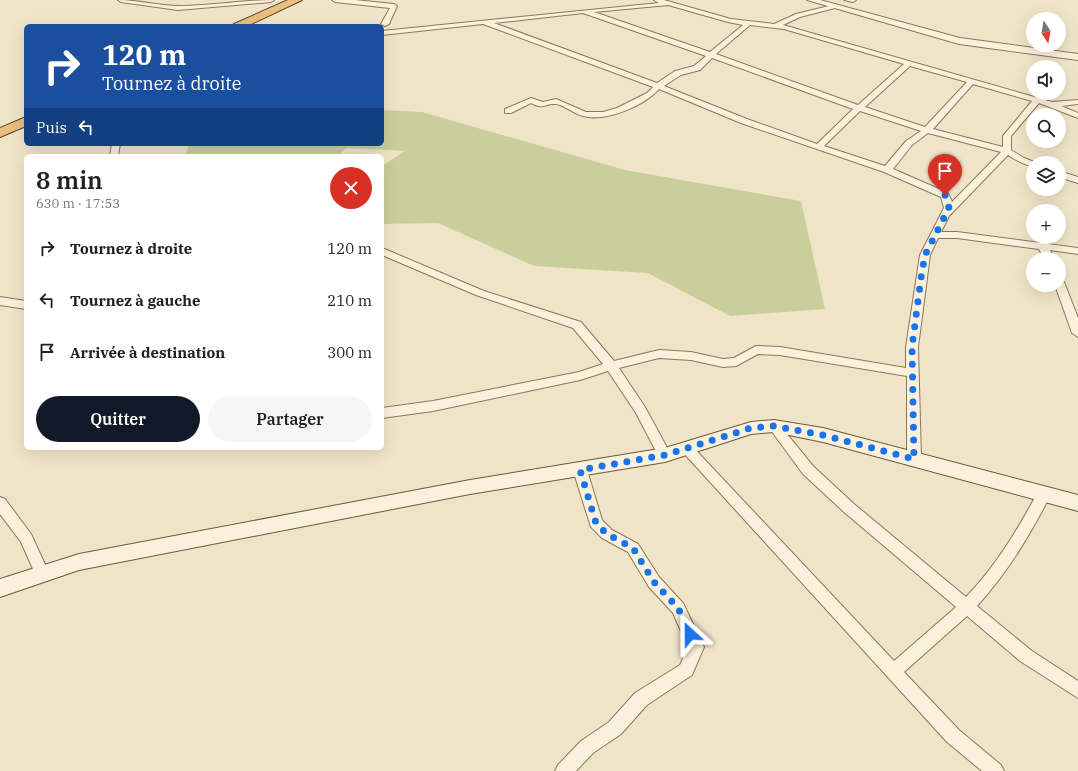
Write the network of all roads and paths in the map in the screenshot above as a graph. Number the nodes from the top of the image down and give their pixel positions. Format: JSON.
{"nodes":[{"id":1,"x":121,"y":0,"type":"edge"},
{"id":2,"x":271,"y":0,"type":"edge"},
{"id":3,"x":297,"y":0,"type":"edge"},
{"id":4,"x":335,"y":0,"type":"edge"},
{"id":5,"x":657,"y":0,"type":"edge"},
{"id":6,"x":811,"y":0,"type":"edge"},
{"id":7,"x":847,"y":0,"type":"edge"},
{"id":8,"x":854,"y":0,"type":"edge"},
{"id":9,"x":667,"y":4,"type":"junction"},
{"id":10,"x":834,"y":7,"type":"junction"},
{"id":11,"x":584,"y":11,"type":"junction"},
{"id":12,"x":484,"y":22,"type":"junction"},
{"id":13,"x":749,"y":23,"type":"junction"},
{"id":14,"x":243,"y":24,"type":"edge"},
{"id":15,"x":385,"y":24,"type":"dead end"},
{"id":16,"x":777,"y":25,"type":"junction"},
{"id":17,"x":384,"y":34,"type":"edge"},
{"id":18,"x":712,"y":55,"type":"junction"},
{"id":19,"x":1078,"y":57,"type":"edge"},
{"id":20,"x":908,"y":64,"type":"junction"},
{"id":21,"x":972,"y":81,"type":"junction"},
{"id":22,"x":658,"y":86,"type":"junction"},
{"id":23,"x":1036,"y":101,"type":"junction"},
{"id":24,"x":1078,"y":102,"type":"edge"},
{"id":25,"x":1050,"y":104,"type":"junction"},
{"id":26,"x":859,"y":108,"type":"junction"},
{"id":27,"x":508,"y":111,"type":"dead end"},
{"id":28,"x":1078,"y":116,"type":"edge"},
{"id":29,"x":24,"y":122,"type":"edge"},
{"id":30,"x":928,"y":130,"type":"junction"},
{"id":31,"x":0,"y":133,"type":"edge"},
{"id":32,"x":818,"y":147,"type":"junction"},
{"id":33,"x":1007,"y":151,"type":"junction"},
{"id":34,"x":1026,"y":162,"type":"edge"},
{"id":35,"x":886,"y":170,"type":"junction"},
{"id":36,"x":1066,"y":176,"type":"edge"},
{"id":37,"x":1078,"y":180,"type":"edge"},
{"id":38,"x":945,"y":215,"type":"junction"},
{"id":39,"x":935,"y":235,"type":"junction"},
{"id":40,"x":1043,"y":247,"type":"junction"},
{"id":41,"x":1078,"y":251,"type":"edge"},
{"id":42,"x":384,"y":252,"type":"edge"},
{"id":43,"x":1046,"y":252,"type":"edge"},
{"id":44,"x":1063,"y":292,"type":"edge"},
{"id":45,"x":0,"y":301,"type":"edge"},
{"id":46,"x":24,"y":305,"type":"edge"},
{"id":47,"x":1078,"y":333,"type":"edge"},
{"id":48,"x":611,"y":366,"type":"junction"},
{"id":49,"x":913,"y":373,"type":"junction"},
{"id":50,"x":384,"y":413,"type":"edge"},
{"id":51,"x":774,"y":426,"type":"junction"},
{"id":52,"x":686,"y":449,"type":"junction"},
{"id":53,"x":665,"y":455,"type":"junction"},
{"id":54,"x":914,"y":459,"type":"junction"},
{"id":55,"x":580,"y":470,"type":"junction"},
{"id":56,"x":1044,"y":494,"type":"junction"},
{"id":57,"x":0,"y":503,"type":"edge"},
{"id":58,"x":1078,"y":503,"type":"edge"},
{"id":59,"x":42,"y":573,"type":"junction"},
{"id":60,"x":0,"y":588,"type":"edge"},
{"id":61,"x":967,"y":606,"type":"junction"},
{"id":62,"x":893,"y":672,"type":"junction"},
{"id":63,"x":1078,"y":690,"type":"edge"},
{"id":64,"x":564,"y":771,"type":"edge"},
{"id":65,"x":995,"y":771,"type":"edge"}],
"edges":[{"from":1,"to":2,"type":"street"},
{"from":3,"to":14,"type":"highway"},
{"from":4,"to":15,"type":"street"},
{"from":5,"to":9,"type":"street"},
{"from":6,"to":10,"type":"street"},
{"from":7,"to":8,"type":"street"},
{"from":9,"to":11,"type":"street"},
{"from":9,"to":13,"type":"street"},
{"from":10,"to":16,"type":"street"},
{"from":10,"to":19,"type":"street"},
{"from":11,"to":12,"type":"street"},
{"from":11,"to":18,"type":"street"},
{"from":12,"to":17,"type":"street"},
{"from":12,"to":22,"type":"street"},
{"from":13,"to":16,"type":"street"},
{"from":13,"to":18,"type":"street"},
{"from":16,"to":20,"type":"street"},
{"from":18,"to":22,"type":"street"},
{"from":18,"to":26,"type":"street"},
{"from":20,"to":21,"type":"street"},
{"from":20,"to":26,"type":"street"},
{"from":21,"to":23,"type":"street"},
{"from":21,"to":30,"type":"street"},
{"from":22,"to":27,"type":"street"},
{"from":22,"to":32,"type":"street"},
{"from":23,"to":25,"type":"street"},
{"from":23,"to":33,"type":"street"},
{"from":24,"to":25,"type":"street"},
{"from":25,"to":28,"type":"street"},
{"from":26,"to":30,"type":"street"},
{"from":26,"to":32,"type":"street"},
{"from":29,"to":31,"type":"highway"},
{"from":30,"to":33,"type":"street"},
{"from":30,"to":35,"type":"street"},
{"from":32,"to":35,"type":"street"},
{"from":33,"to":34,"type":"street"},
{"from":33,"to":38,"type":"street"},
{"from":35,"to":38,"type":"street"},
{"from":36,"to":37,"type":"street"},
{"from":38,"to":39,"type":"street"},
{"from":39,"to":40,"type":"street"},
{"from":39,"to":49,"type":"street"},
{"from":40,"to":41,"type":"street"},
{"from":40,"to":43,"type":"street"},
{"from":42,"to":48,"type":"street"},
{"from":44,"to":47,"type":"street"},
{"from":45,"to":46,"type":"street"},
{"from":48,"to":49,"type":"street"},
{"from":48,"to":50,"type":"street"},
{"from":48,"to":53,"type":"street"},
{"from":49,"to":54,"type":"street"},
{"from":51,"to":52,"type":"main road"},
{"from":51,"to":54,"type":"main road"},
{"from":51,"to":61,"type":"street"},
{"from":52,"to":53,"type":"main road"},
{"from":52,"to":62,"type":"street"},
{"from":53,"to":55,"type":"main road"},
{"from":54,"to":56,"type":"main road"},
{"from":55,"to":59,"type":"main road"},
{"from":55,"to":64,"type":"street"},
{"from":56,"to":58,"type":"main road"},
{"from":56,"to":61,"type":"street"},
{"from":57,"to":59,"type":"street"},
{"from":59,"to":60,"type":"main road"},
{"from":61,"to":62,"type":"street"},
{"from":61,"to":63,"type":"street"},
{"from":62,"to":65,"type":"street"}]}
